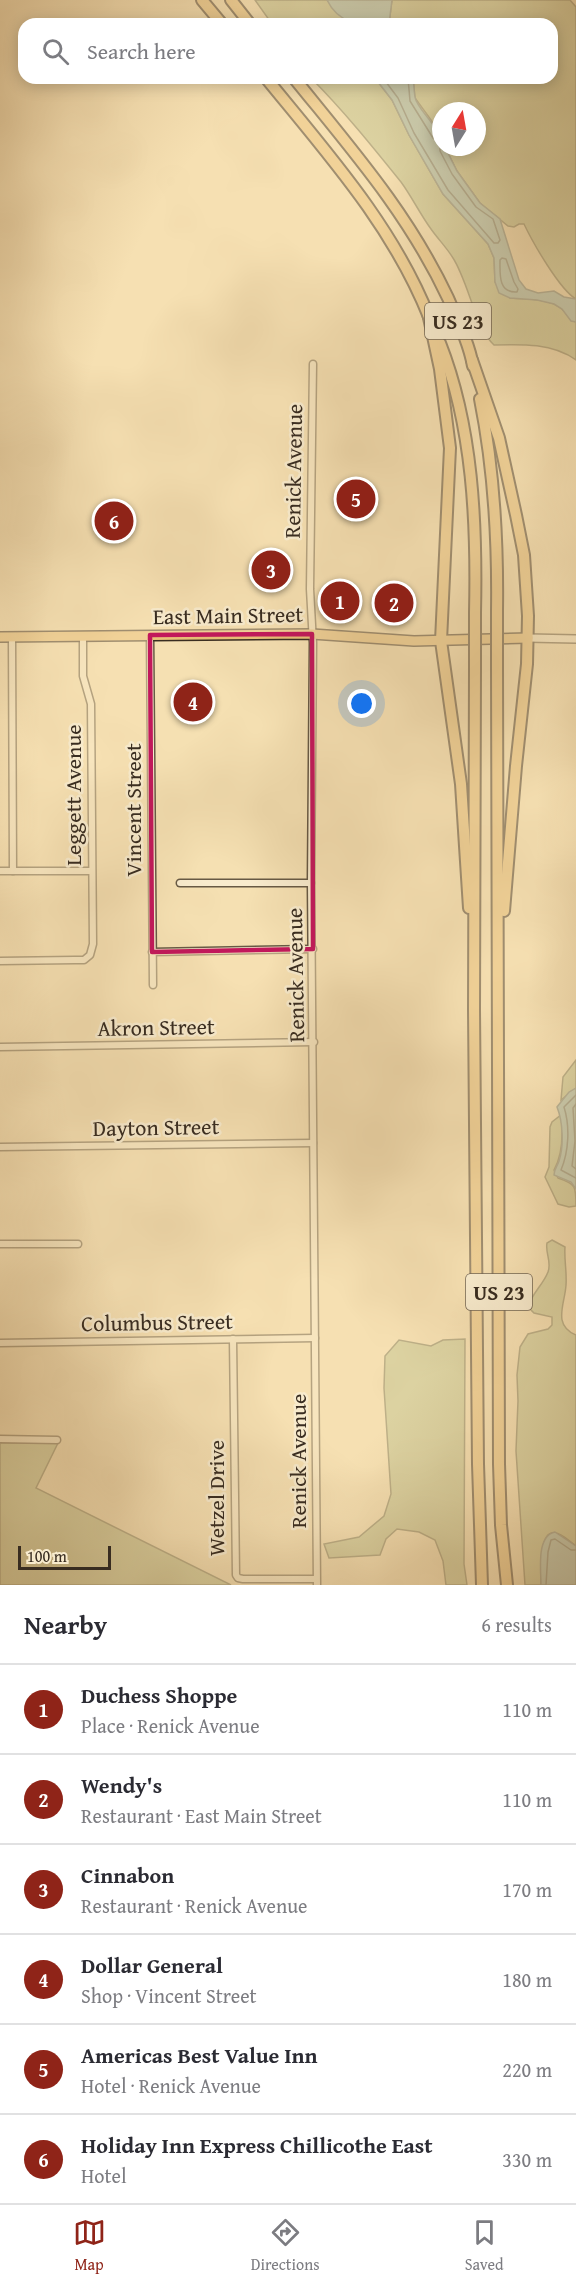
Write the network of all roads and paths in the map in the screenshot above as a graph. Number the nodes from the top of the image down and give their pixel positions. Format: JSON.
{"nodes":[{"id":1,"x":202,"y":0,"type":"edge"},
{"id":2,"x":231,"y":0,"type":"edge"},
{"id":3,"x":217,"y":18,"type":"edge"},
{"id":4,"x":245,"y":18,"type":"edge"},
{"id":5,"x":271,"y":84,"type":"edge"},
{"id":6,"x":299,"y":84,"type":"edge"},
{"id":7,"x":428,"y":313,"type":"junction"},
{"id":8,"x":472,"y":360,"type":"junction"},
{"id":9,"x":313,"y":364,"type":"dead end"},
{"id":10,"x":312,"y":634,"type":"junction"},
{"id":11,"x":150,"y":635,"type":"junction"},
{"id":12,"x":83,"y":636,"type":"junction"},
{"id":13,"x":0,"y":637,"type":"edge"},
{"id":14,"x":12,"y":637,"type":"junction"},
{"id":15,"x":528,"y":638,"type":"junction"},
{"id":16,"x":576,"y":639,"type":"edge"},
{"id":17,"x":441,"y":641,"type":"junction"},
{"id":18,"x":0,"y":871,"type":"edge"},
{"id":19,"x":13,"y":871,"type":"junction"},
{"id":20,"x":91,"y":871,"type":"junction"},
{"id":21,"x":180,"y":883,"type":"dead end"},
{"id":22,"x":312,"y":883,"type":"junction"},
{"id":23,"x":313,"y":949,"type":"junction"},
{"id":24,"x":152,"y":952,"type":"junction"},
{"id":25,"x":0,"y":961,"type":"edge"},
{"id":26,"x":153,"y":985,"type":"dead end"},
{"id":27,"x":498,"y":998,"type":"junction"},
{"id":28,"x":474,"y":1010,"type":"junction"},
{"id":29,"x":314,"y":1042,"type":"junction"},
{"id":30,"x":0,"y":1047,"type":"edge"},
{"id":31,"x":313,"y":1143,"type":"junction"},
{"id":32,"x":0,"y":1147,"type":"edge"},
{"id":33,"x":78,"y":1244,"type":"dead end"},
{"id":34,"x":0,"y":1245,"type":"edge"},
{"id":35,"x":315,"y":1338,"type":"junction"},
{"id":36,"x":233,"y":1339,"type":"junction"},
{"id":37,"x":0,"y":1343,"type":"edge"},
{"id":38,"x":0,"y":1439,"type":"edge"},
{"id":39,"x":57,"y":1440,"type":"dead end"},
{"id":40,"x":238,"y":1578,"type":"junction"},
{"id":41,"x":317,"y":1582,"type":"edge"},
{"id":42,"x":235,"y":1585,"type":"edge"},
{"id":43,"x":482,"y":1585,"type":"edge"},
{"id":44,"x":507,"y":1585,"type":"edge"}],
"edges":[{"from":1,"to":3,"type":"highway"},
{"from":2,"to":4,"type":"highway"},
{"from":5,"to":7,"type":"highway","number":"US 23"},
{"from":6,"to":8,"type":"highway","number":"US 23"},
{"from":7,"to":17,"type":"highway"},
{"from":7,"to":28,"type":"highway","number":"US 23","bridge":true},
{"from":8,"to":15,"type":"highway"},
{"from":8,"to":27,"type":"highway","number":"US 23","bridge":true},
{"from":9,"to":10,"type":"street","name":"Renick Avenue"},
{"from":10,"to":11,"type":"main road","name":"East Main Street"},
{"from":10,"to":17,"type":"main road","name":"East Main Street"},
{"from":10,"to":22,"type":"street","name":"Renick Avenue"},
{"from":11,"to":12,"type":"main road","name":"East Main Street"},
{"from":11,"to":24,"type":"street","name":"Vincent Street"},
{"from":12,"to":14,"type":"main road","name":"East Main Street"},
{"from":12,"to":20,"type":"street","name":"Leggett Avenue"},
{"from":13,"to":14,"type":"main road","name":"East Main Street"},
{"from":14,"to":19,"type":"street"},
{"from":15,"to":16,"type":"street"},
{"from":15,"to":17,"type":"main road","name":"East Main Street"},
{"from":15,"to":27,"type":"highway"},
{"from":17,"to":28,"type":"highway"},
{"from":18,"to":19,"type":"street"},
{"from":19,"to":20,"type":"street"},
{"from":20,"to":25,"type":"street","name":"Leggett Avenue"},
{"from":21,"to":22,"type":"street"},
{"from":22,"to":23,"type":"street","name":"Renick Avenue"},
{"from":23,"to":24,"type":"street"},
{"from":23,"to":29,"type":"street","name":"Renick Avenue"},
{"from":24,"to":26,"type":"street","name":"Vincent Street"},
{"from":27,"to":44,"type":"highway","number":"US 23"},
{"from":28,"to":43,"type":"highway","number":"US 23"},
{"from":29,"to":30,"type":"street","name":"Akron Street"},
{"from":29,"to":31,"type":"street","name":"Renick Avenue"},
{"from":31,"to":32,"type":"street","name":"Dayton Street"},
{"from":31,"to":35,"type":"street","name":"Renick Avenue"},
{"from":33,"to":34,"type":"street"},
{"from":35,"to":36,"type":"street","name":"Columbus Street"},
{"from":35,"to":41,"type":"street","name":"Renick Avenue"},
{"from":36,"to":37,"type":"street","name":"Columbus Street"},
{"from":36,"to":40,"type":"street","name":"Wetzel Drive"},
{"from":38,"to":39,"type":"street"},
{"from":40,"to":41,"type":"street","name":"Wetzel Drive"},
{"from":40,"to":42,"type":"street"}]}
